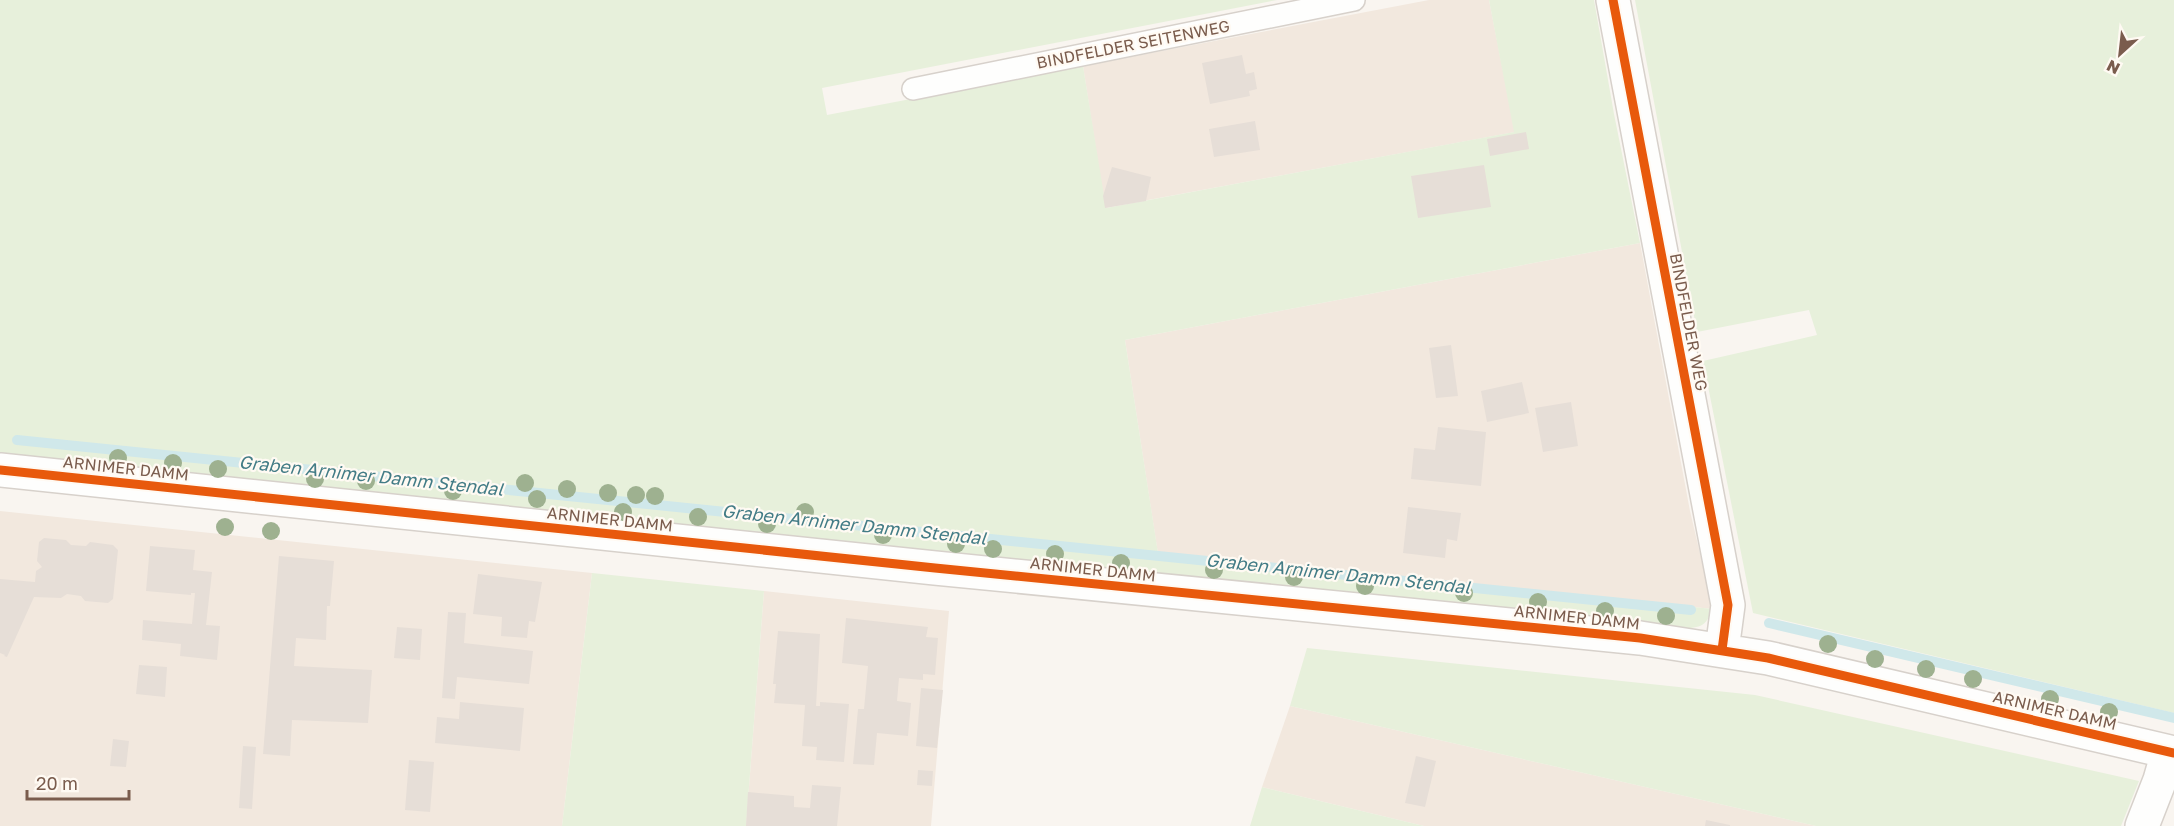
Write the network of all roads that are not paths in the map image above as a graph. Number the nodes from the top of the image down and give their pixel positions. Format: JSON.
{"nodes":[{"id":1,"x":1354,"y":0,"type":"edge"},
{"id":2,"x":1613,"y":0,"type":"edge"},
{"id":3,"x":913,"y":89,"type":"dead end"},
{"id":4,"x":0,"y":470,"type":"edge"},
{"id":5,"x":1722,"y":650,"type":"junction"},
{"id":6,"x":2171,"y":752,"type":"edge"},
{"id":7,"x":2142,"y":826,"type":"edge"}],
"edges":[{"from":1,"to":3,"type":"lane","name":"BINDFELDER SEITENWEG"},
{"from":2,"to":5,"type":"street","name":"BINDFELDER WEG"},
{"from":4,"to":5,"type":"street","name":"ARNIMER DAMM"},
{"from":5,"to":6,"type":"street","name":"ARNIMER DAMM"},
{"from":6,"to":7,"type":"street"}]}
